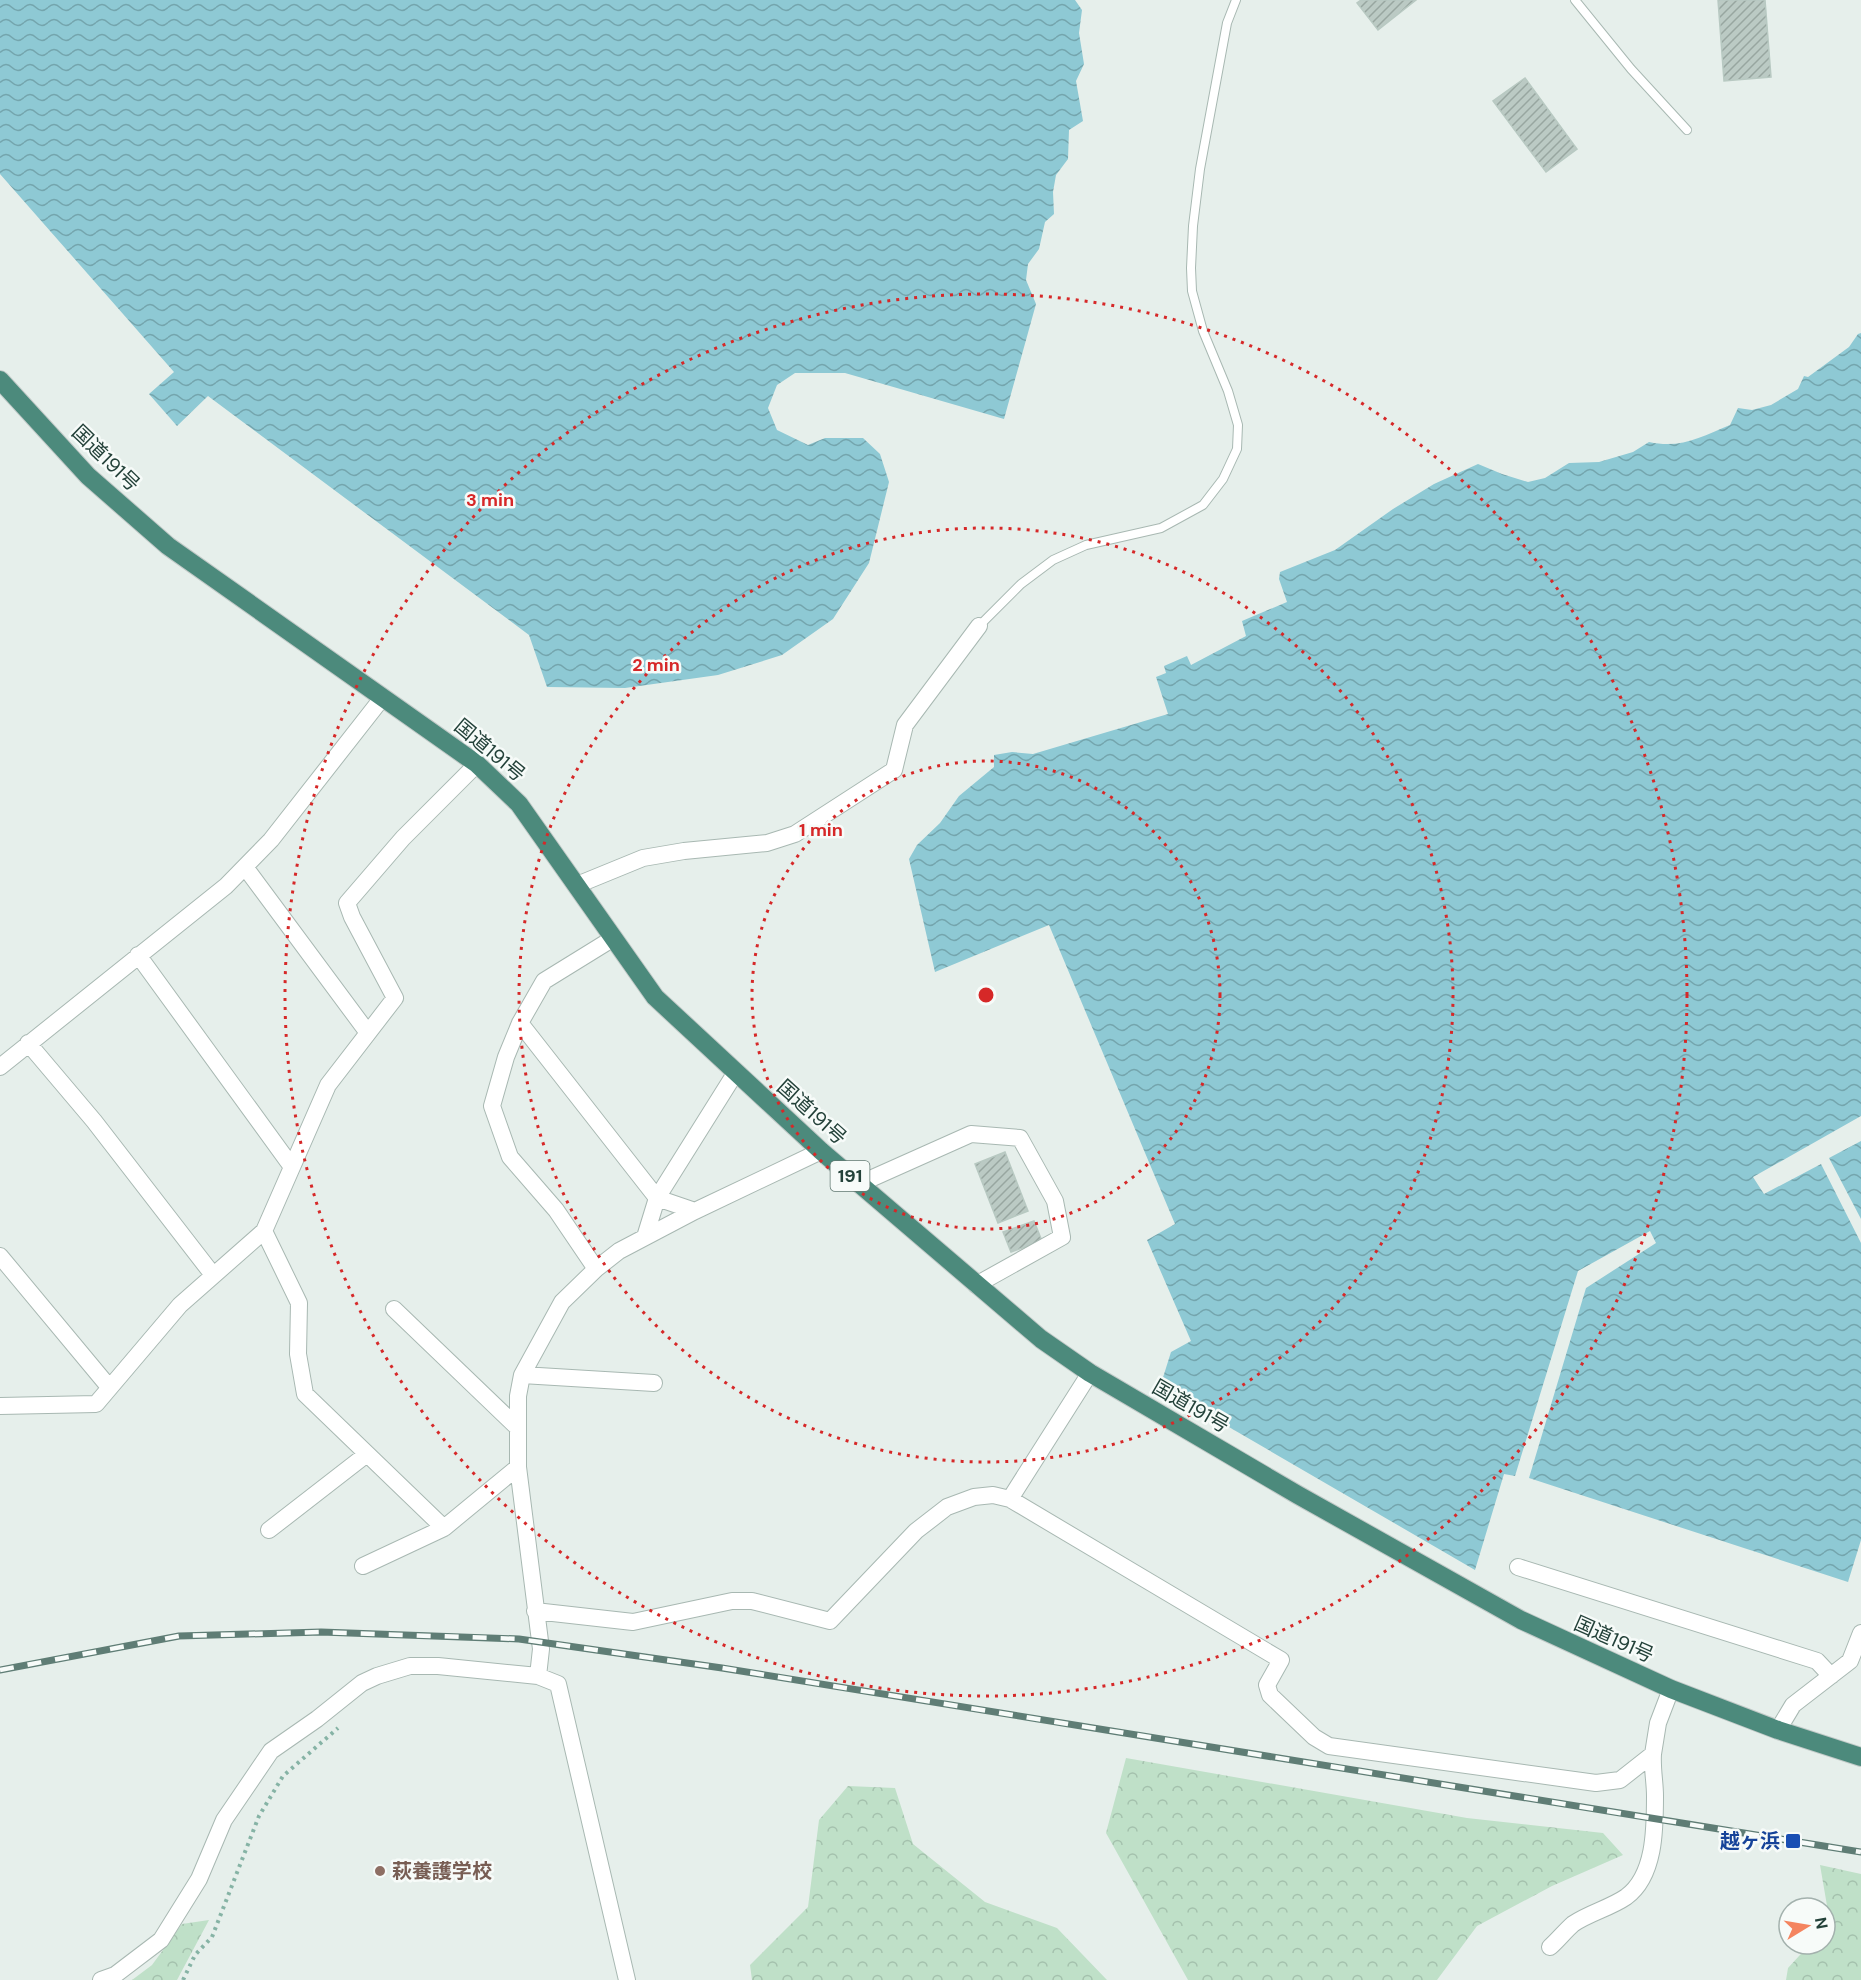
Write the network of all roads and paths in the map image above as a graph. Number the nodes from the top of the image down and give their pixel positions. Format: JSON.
{"nodes":[{"id":1,"x":1236,"y":0,"type":"edge"},
{"id":2,"x":1575,"y":0,"type":"edge"},
{"id":3,"x":1687,"y":130,"type":"dead end"},
{"id":4,"x":0,"y":380,"type":"edge"},
{"id":5,"x":979,"y":626,"type":"joint"},
{"id":6,"x":383,"y":697,"type":"junction"},
{"id":7,"x":477,"y":764,"type":"junction"},
{"id":8,"x":244,"y":867,"type":"junction"},
{"id":9,"x":577,"y":885,"type":"junction"},
{"id":10,"x":612,"y":939,"type":"junction"},
{"id":11,"x":138,"y":955,"type":"junction"},
{"id":12,"x":520,"y":1023,"type":"junction"},
{"id":13,"x":368,"y":1033,"type":"junction"},
{"id":14,"x":28,"y":1043,"type":"junction"},
{"id":15,"x":0,"y":1067,"type":"edge"},
{"id":16,"x":736,"y":1072,"type":"junction"},
{"id":17,"x":821,"y":1151,"type":"junction"},
{"id":18,"x":292,"y":1167,"type":"junction"},
{"id":19,"x":859,"y":1184,"type":"junction"},
{"id":20,"x":657,"y":1198,"type":"junction"},
{"id":21,"x":695,"y":1211,"type":"junction"},
{"id":22,"x":264,"y":1231,"type":"junction"},
{"id":23,"x":645,"y":1237,"type":"junction"},
{"id":24,"x":0,"y":1256,"type":"edge"},
{"id":25,"x":596,"y":1269,"type":"junction"},
{"id":26,"x":213,"y":1275,"type":"junction"},
{"id":27,"x":976,"y":1285,"type":"junction"},
{"id":28,"x":394,"y":1309,"type":"dead end"},
{"id":29,"x":1090,"y":1373,"type":"junction"},
{"id":30,"x":522,"y":1375,"type":"junction"},
{"id":31,"x":654,"y":1383,"type":"dead end"},
{"id":32,"x":109,"y":1387,"type":"junction"},
{"id":33,"x":0,"y":1406,"type":"edge"},
{"id":34,"x":518,"y":1428,"type":"junction"},
{"id":35,"x":367,"y":1454,"type":"junction"},
{"id":36,"x":518,"y":1467,"type":"junction"},
{"id":37,"x":1010,"y":1499,"type":"junction"},
{"id":38,"x":444,"y":1528,"type":"junction"},
{"id":39,"x":269,"y":1530,"type":"dead end"},
{"id":40,"x":363,"y":1566,"type":"dead end"},
{"id":41,"x":1518,"y":1567,"type":"dead end"},
{"id":42,"x":535,"y":1611,"type":"junction"},
{"id":43,"x":1861,"y":1634,"type":"edge"},
{"id":44,"x":538,"y":1676,"type":"junction"},
{"id":45,"x":1831,"y":1676,"type":"junction"},
{"id":46,"x":1671,"y":1689,"type":"junction"},
{"id":47,"x":345,"y":1721,"type":"dead end"},
{"id":48,"x":1778,"y":1730,"type":"junction"},
{"id":49,"x":1653,"y":1755,"type":"junction"},
{"id":50,"x":1861,"y":1757,"type":"edge"},
{"id":51,"x":1550,"y":1947,"type":"dead end"},
{"id":52,"x":101,"y":1980,"type":"edge"},
{"id":53,"x":183,"y":1980,"type":"edge"},
{"id":54,"x":627,"y":1980,"type":"edge"}],
"edges":[{"from":1,"to":5,"type":"lane"},
{"from":2,"to":3,"type":"lane"},
{"from":4,"to":6,"type":"highway","name":"国道191号","number":"191"},
{"from":5,"to":9,"type":"street"},
{"from":6,"to":7,"type":"highway","name":"国道191号","number":"191"},
{"from":6,"to":8,"type":"street"},
{"from":7,"to":9,"type":"highway","name":"国道191号","number":"191"},
{"from":7,"to":13,"type":"street"},
{"from":8,"to":11,"type":"street"},
{"from":8,"to":13,"type":"street"},
{"from":9,"to":10,"type":"highway","name":"国道191号","number":"191"},
{"from":10,"to":12,"type":"street"},
{"from":10,"to":16,"type":"highway","name":"国道191号","number":"191"},
{"from":11,"to":14,"type":"street"},
{"from":11,"to":18,"type":"street"},
{"from":12,"to":20,"type":"street"},
{"from":12,"to":25,"type":"street"},
{"from":13,"to":18,"type":"street"},
{"from":14,"to":15,"type":"street"},
{"from":14,"to":26,"type":"street"},
{"from":16,"to":17,"type":"highway","name":"国道191号","number":"191"},
{"from":16,"to":20,"type":"street"},
{"from":17,"to":19,"type":"highway","name":"国道191号","number":"191"},
{"from":17,"to":21,"type":"street"},
{"from":18,"to":22,"type":"street"},
{"from":19,"to":27,"type":"highway","name":"国道191号","number":"191"},
{"from":19,"to":27,"type":"street"},
{"from":20,"to":21,"type":"street"},
{"from":20,"to":23,"type":"street"},
{"from":21,"to":23,"type":"street"},
{"from":22,"to":26,"type":"street"},
{"from":22,"to":35,"type":"street"},
{"from":23,"to":25,"type":"street"},
{"from":24,"to":32,"type":"street"},
{"from":25,"to":30,"type":"street"},
{"from":26,"to":32,"type":"street"},
{"from":27,"to":29,"type":"highway","name":"国道191号","number":"191"},
{"from":28,"to":34,"type":"street"},
{"from":29,"to":37,"type":"street"},
{"from":29,"to":46,"type":"highway","name":"国道191号","number":"191"},
{"from":30,"to":31,"type":"street"},
{"from":30,"to":34,"type":"street"},
{"from":32,"to":33,"type":"street"},
{"from":34,"to":36,"type":"street"},
{"from":35,"to":38,"type":"street"},
{"from":35,"to":39,"type":"street"},
{"from":36,"to":38,"type":"street"},
{"from":36,"to":42,"type":"street"},
{"from":37,"to":42,"type":"street"},
{"from":37,"to":49,"type":"street"},
{"from":38,"to":40,"type":"street"},
{"from":41,"to":45,"type":"street"},
{"from":42,"to":44,"type":"street"},
{"from":43,"to":45,"type":"street"},
{"from":44,"to":52,"type":"street"},
{"from":44,"to":54,"type":"street"},
{"from":45,"to":48,"type":"street"},
{"from":46,"to":48,"type":"highway","name":"国道191号","number":"191"},
{"from":46,"to":49,"type":"street"},
{"from":47,"to":53,"type":"path"},
{"from":48,"to":50,"type":"highway","name":"国道191号","number":"191"},
{"from":49,"to":51,"type":"street"}]}
